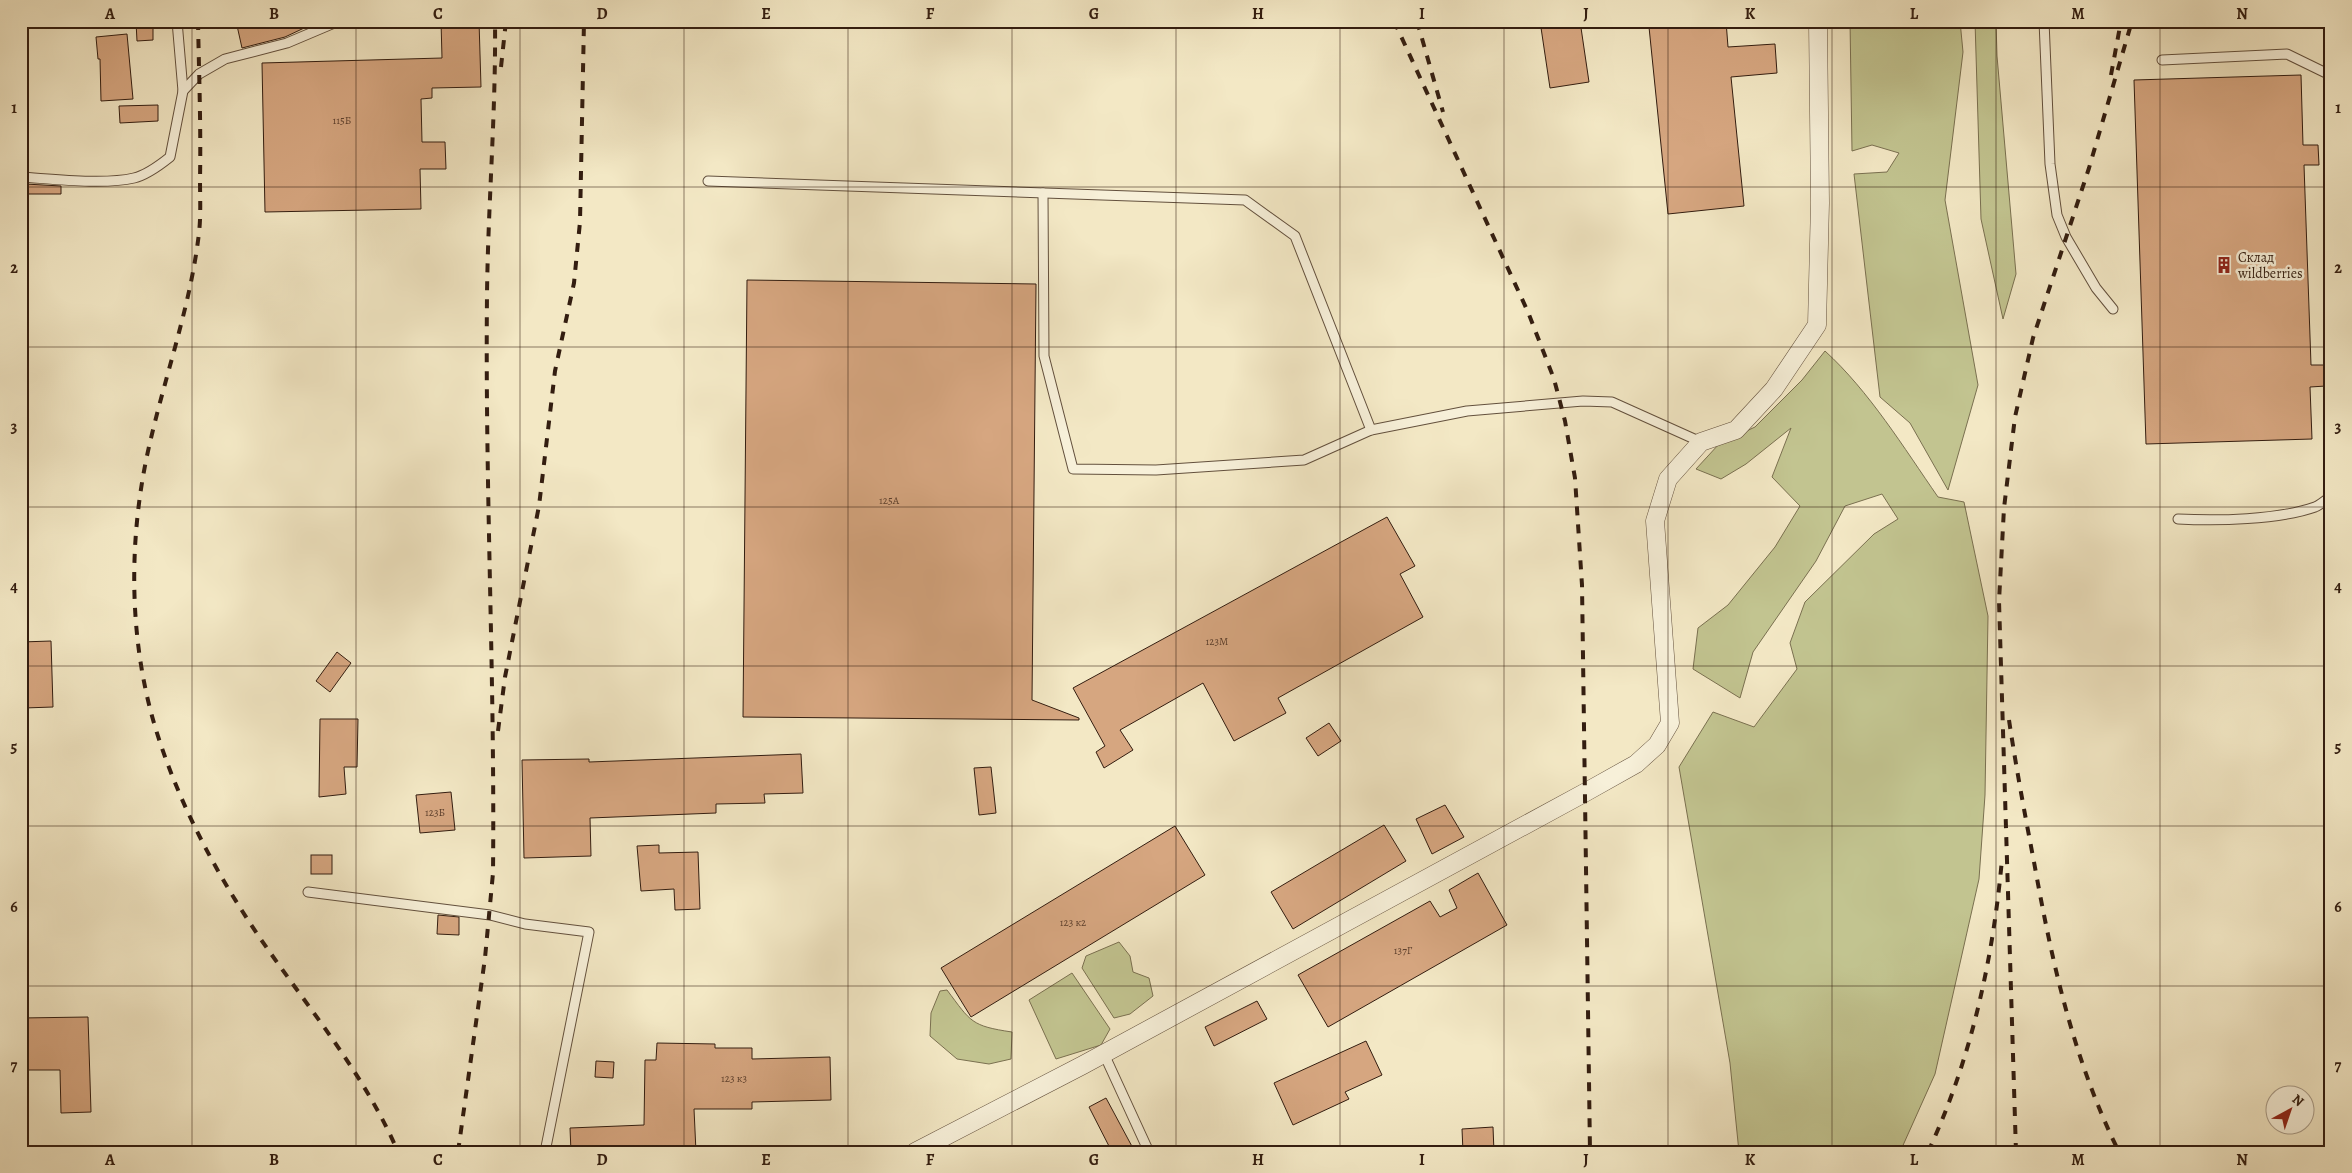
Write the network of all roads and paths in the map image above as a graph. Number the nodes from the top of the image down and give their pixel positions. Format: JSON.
{"nodes":[{"id":1,"x":177,"y":21,"type":"edge"},
{"id":2,"x":338,"y":21,"type":"edge"},
{"id":3,"x":1818,"y":21,"type":"edge"},
{"id":4,"x":2044,"y":21,"type":"edge"},
{"id":5,"x":2162,"y":60,"type":"dead end"},
{"id":6,"x":2331,"y":78,"type":"edge"},
{"id":7,"x":183,"y":91,"type":"junction"},
{"id":8,"x":21,"y":177,"type":"edge"},
{"id":9,"x":708,"y":181,"type":"dead end"},
{"id":10,"x":1043,"y":192,"type":"junction"},
{"id":11,"x":2113,"y":308,"type":"dead end"},
{"id":12,"x":1371,"y":430,"type":"junction"},
{"id":13,"x":1701,"y":442,"type":"junction"},
{"id":14,"x":2331,"y":496,"type":"edge"},
{"id":15,"x":2178,"y":519,"type":"dead end"},
{"id":16,"x":308,"y":892,"type":"dead end"},
{"id":17,"x":1104,"y":1054,"type":"junction"},
{"id":18,"x":545,"y":1152,"type":"edge"},
{"id":19,"x":916,"y":1152,"type":"edge"},
{"id":20,"x":1149,"y":1152,"type":"edge"}],
"edges":[{"from":1,"to":7,"type":"lane"},
{"from":2,"to":7,"type":"lane"},
{"from":3,"to":13,"type":"street"},
{"from":4,"to":11,"type":"lane"},
{"from":5,"to":6,"type":"lane"},
{"from":7,"to":8,"type":"lane"},
{"from":9,"to":10,"type":"lane"},
{"from":10,"to":12,"type":"lane"},
{"from":10,"to":12,"type":"lane"},
{"from":12,"to":13,"type":"lane"},
{"from":13,"to":17,"type":"street"},
{"from":14,"to":15,"type":"lane"},
{"from":16,"to":18,"type":"lane"},
{"from":17,"to":19,"type":"street"},
{"from":17,"to":20,"type":"lane"}]}
